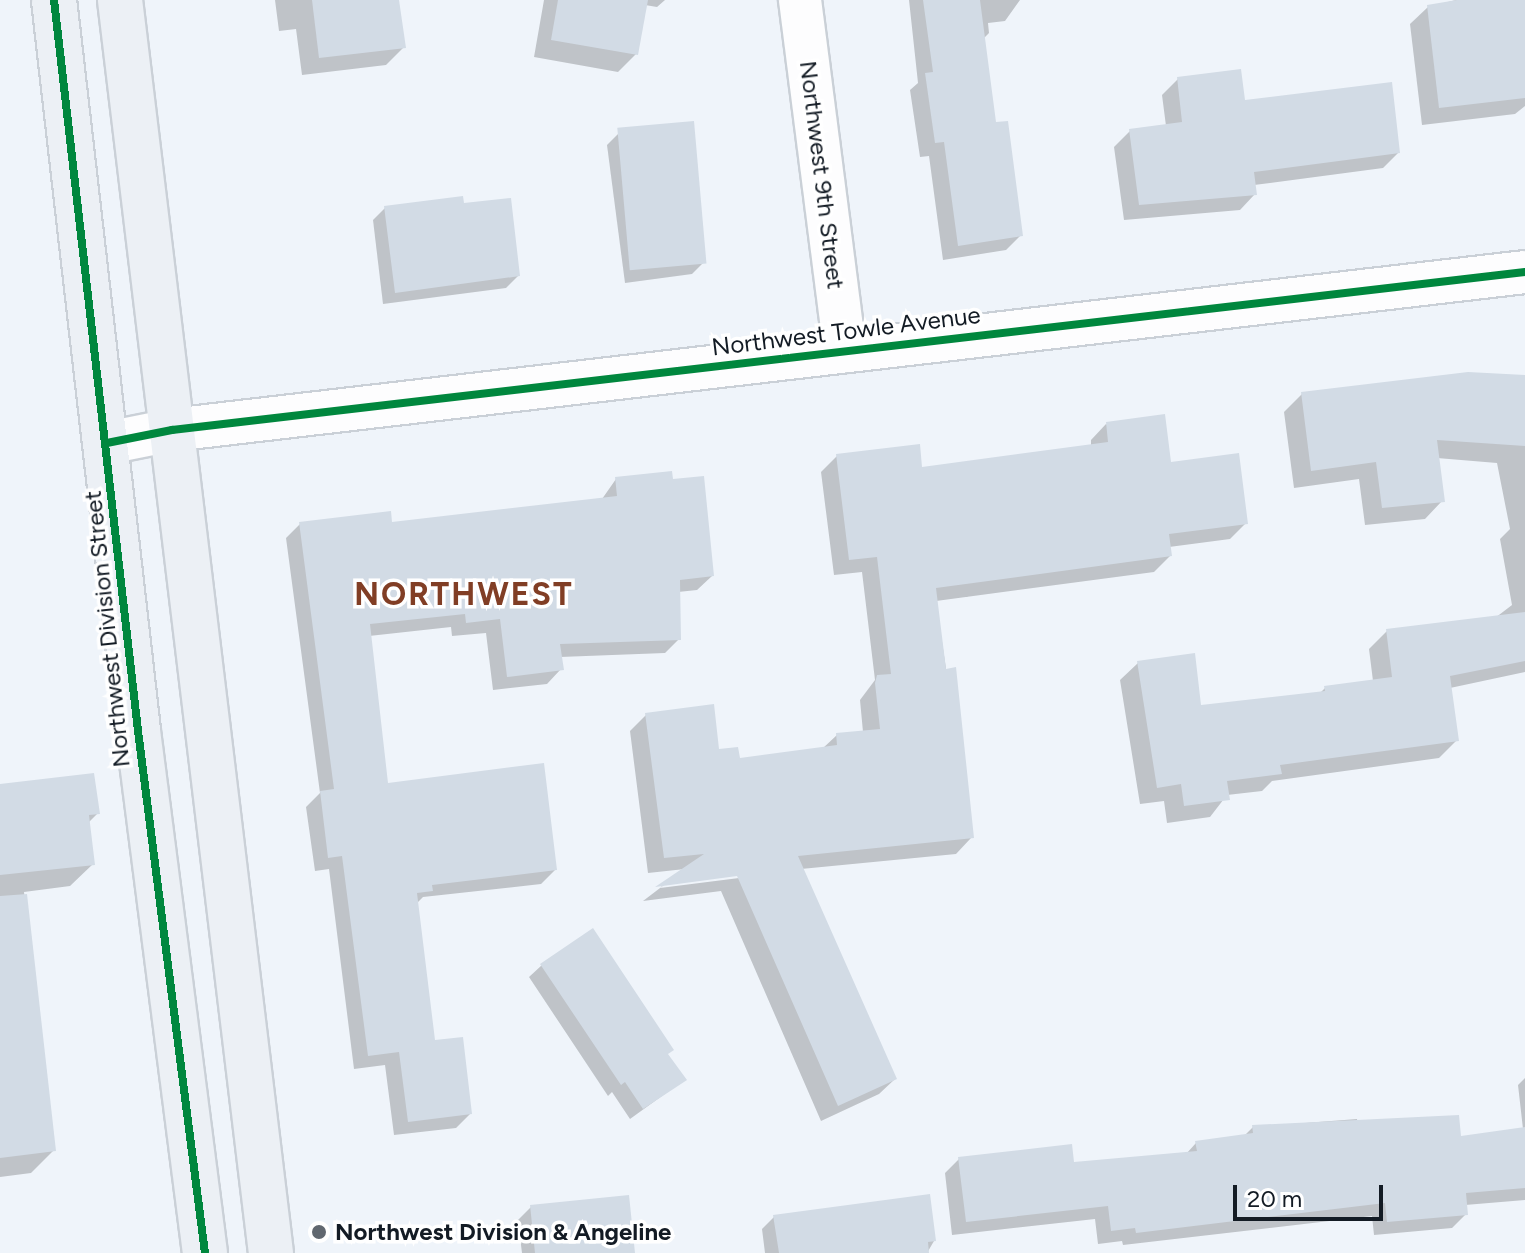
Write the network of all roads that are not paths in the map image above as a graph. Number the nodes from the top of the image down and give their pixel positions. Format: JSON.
{"nodes":[{"id":1,"x":54,"y":0,"type":"edge"},
{"id":2,"x":120,"y":0,"type":"edge"},
{"id":3,"x":800,"y":0,"type":"edge"},
{"id":4,"x":1525,"y":272,"type":"edge"},
{"id":5,"x":845,"y":351,"type":"junction"},
{"id":6,"x":172,"y":430,"type":"junction"},
{"id":7,"x":107,"y":443,"type":"junction"},
{"id":8,"x":205,"y":1253,"type":"edge"},
{"id":9,"x":271,"y":1253,"type":"edge"}],
"edges":[{"from":1,"to":7,"type":"main road","name":"Northwest Division Street"},
{"from":2,"to":6,"type":"main road"},
{"from":3,"to":5,"type":"street","name":"Northwest 9th Street"},
{"from":4,"to":5,"type":"street","name":"Northwest Towle Avenue"},
{"from":5,"to":6,"type":"street","name":"Northwest Towle Avenue"},
{"from":6,"to":7,"type":"street","name":"Northwest Towle Avenue"},
{"from":6,"to":9,"type":"main road"},
{"from":7,"to":8,"type":"main road","name":"Northwest Division Street"}]}
